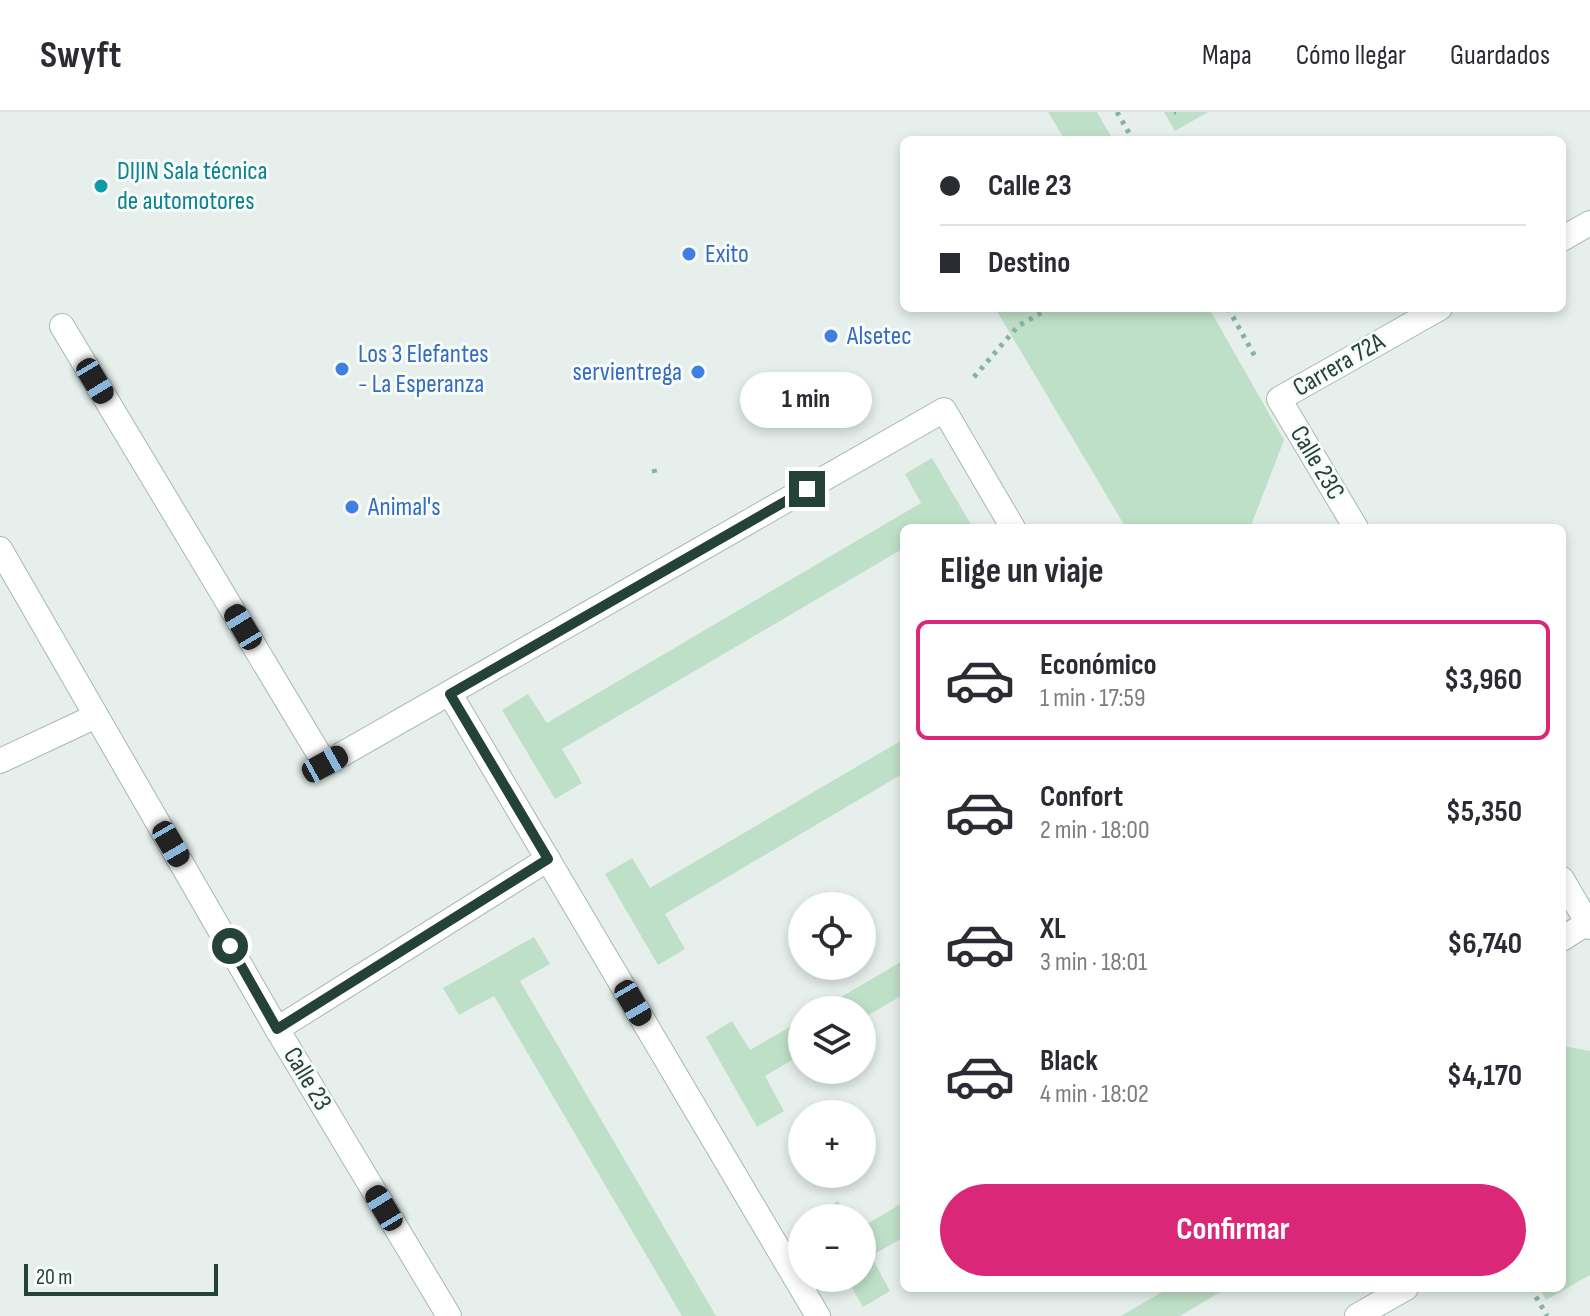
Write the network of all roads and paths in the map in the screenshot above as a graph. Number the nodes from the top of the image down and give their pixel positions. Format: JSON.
{"nodes":[{"id":1,"x":1117,"y":112,"type":"edge"},
{"id":2,"x":1131,"y":136,"type":"edge"},
{"id":3,"x":1590,"y":223,"type":"edge"},
{"id":4,"x":1566,"y":237,"type":"edge"},
{"id":5,"x":1043,"y":312,"type":"edge"},
{"id":6,"x":1230,"y":312,"type":"edge"},
{"id":7,"x":1433,"y":312,"type":"edge"},
{"id":8,"x":62,"y":326,"type":"dead end"},
{"id":9,"x":1279,"y":399,"type":"junction"},
{"id":10,"x":944,"y":410,"type":"junction"},
{"id":11,"x":654,"y":469,"type":"dead end"},
{"id":12,"x":656,"y":478,"type":"dead end"},
{"id":13,"x":1011,"y":524,"type":"edge"},
{"id":14,"x":1354,"y":524,"type":"edge"},
{"id":15,"x":0,"y":549,"type":"edge"},
{"id":16,"x":450,"y":694,"type":"junction"},
{"id":17,"x":96,"y":716,"type":"junction"},
{"id":18,"x":0,"y":761,"type":"edge"},
{"id":19,"x":548,"y":859,"type":"junction"},
{"id":20,"x":1566,"y":886,"type":"edge"},
{"id":21,"x":1589,"y":925,"type":"edge"},
{"id":22,"x":1566,"y":937,"type":"edge"},
{"id":23,"x":277,"y":1029,"type":"junction"},
{"id":24,"x":1399,"y":1292,"type":"edge"},
{"id":25,"x":1533,"y":1292,"type":"edge"},
{"id":26,"x":449,"y":1316,"type":"edge"},
{"id":27,"x":818,"y":1316,"type":"edge"},
{"id":28,"x":1357,"y":1316,"type":"edge"},
{"id":29,"x":1547,"y":1316,"type":"edge"}],
"edges":[{"from":1,"to":2,"type":"path"},
{"from":3,"to":4,"type":"street"},
{"from":5,"to":10,"type":"path"},
{"from":6,"to":9,"type":"path"},
{"from":7,"to":9,"type":"street","name":"Carrera 72A"},
{"from":8,"to":16,"type":"street"},
{"from":9,"to":14,"type":"street","name":"Calle 23C"},
{"from":10,"to":13,"type":"street"},
{"from":10,"to":16,"type":"street"},
{"from":11,"to":12,"type":"path"},
{"from":15,"to":17,"type":"street","name":"Calle 23"},
{"from":16,"to":19,"type":"street"},
{"from":17,"to":18,"type":"street"},
{"from":17,"to":23,"type":"street","name":"Calle 23"},
{"from":19,"to":23,"type":"street"},
{"from":19,"to":27,"type":"street"},
{"from":20,"to":21,"type":"street"},
{"from":21,"to":22,"type":"street"},
{"from":23,"to":26,"type":"street","name":"Calle 23"},
{"from":24,"to":28,"type":"street"},
{"from":25,"to":29,"type":"path"}]}
